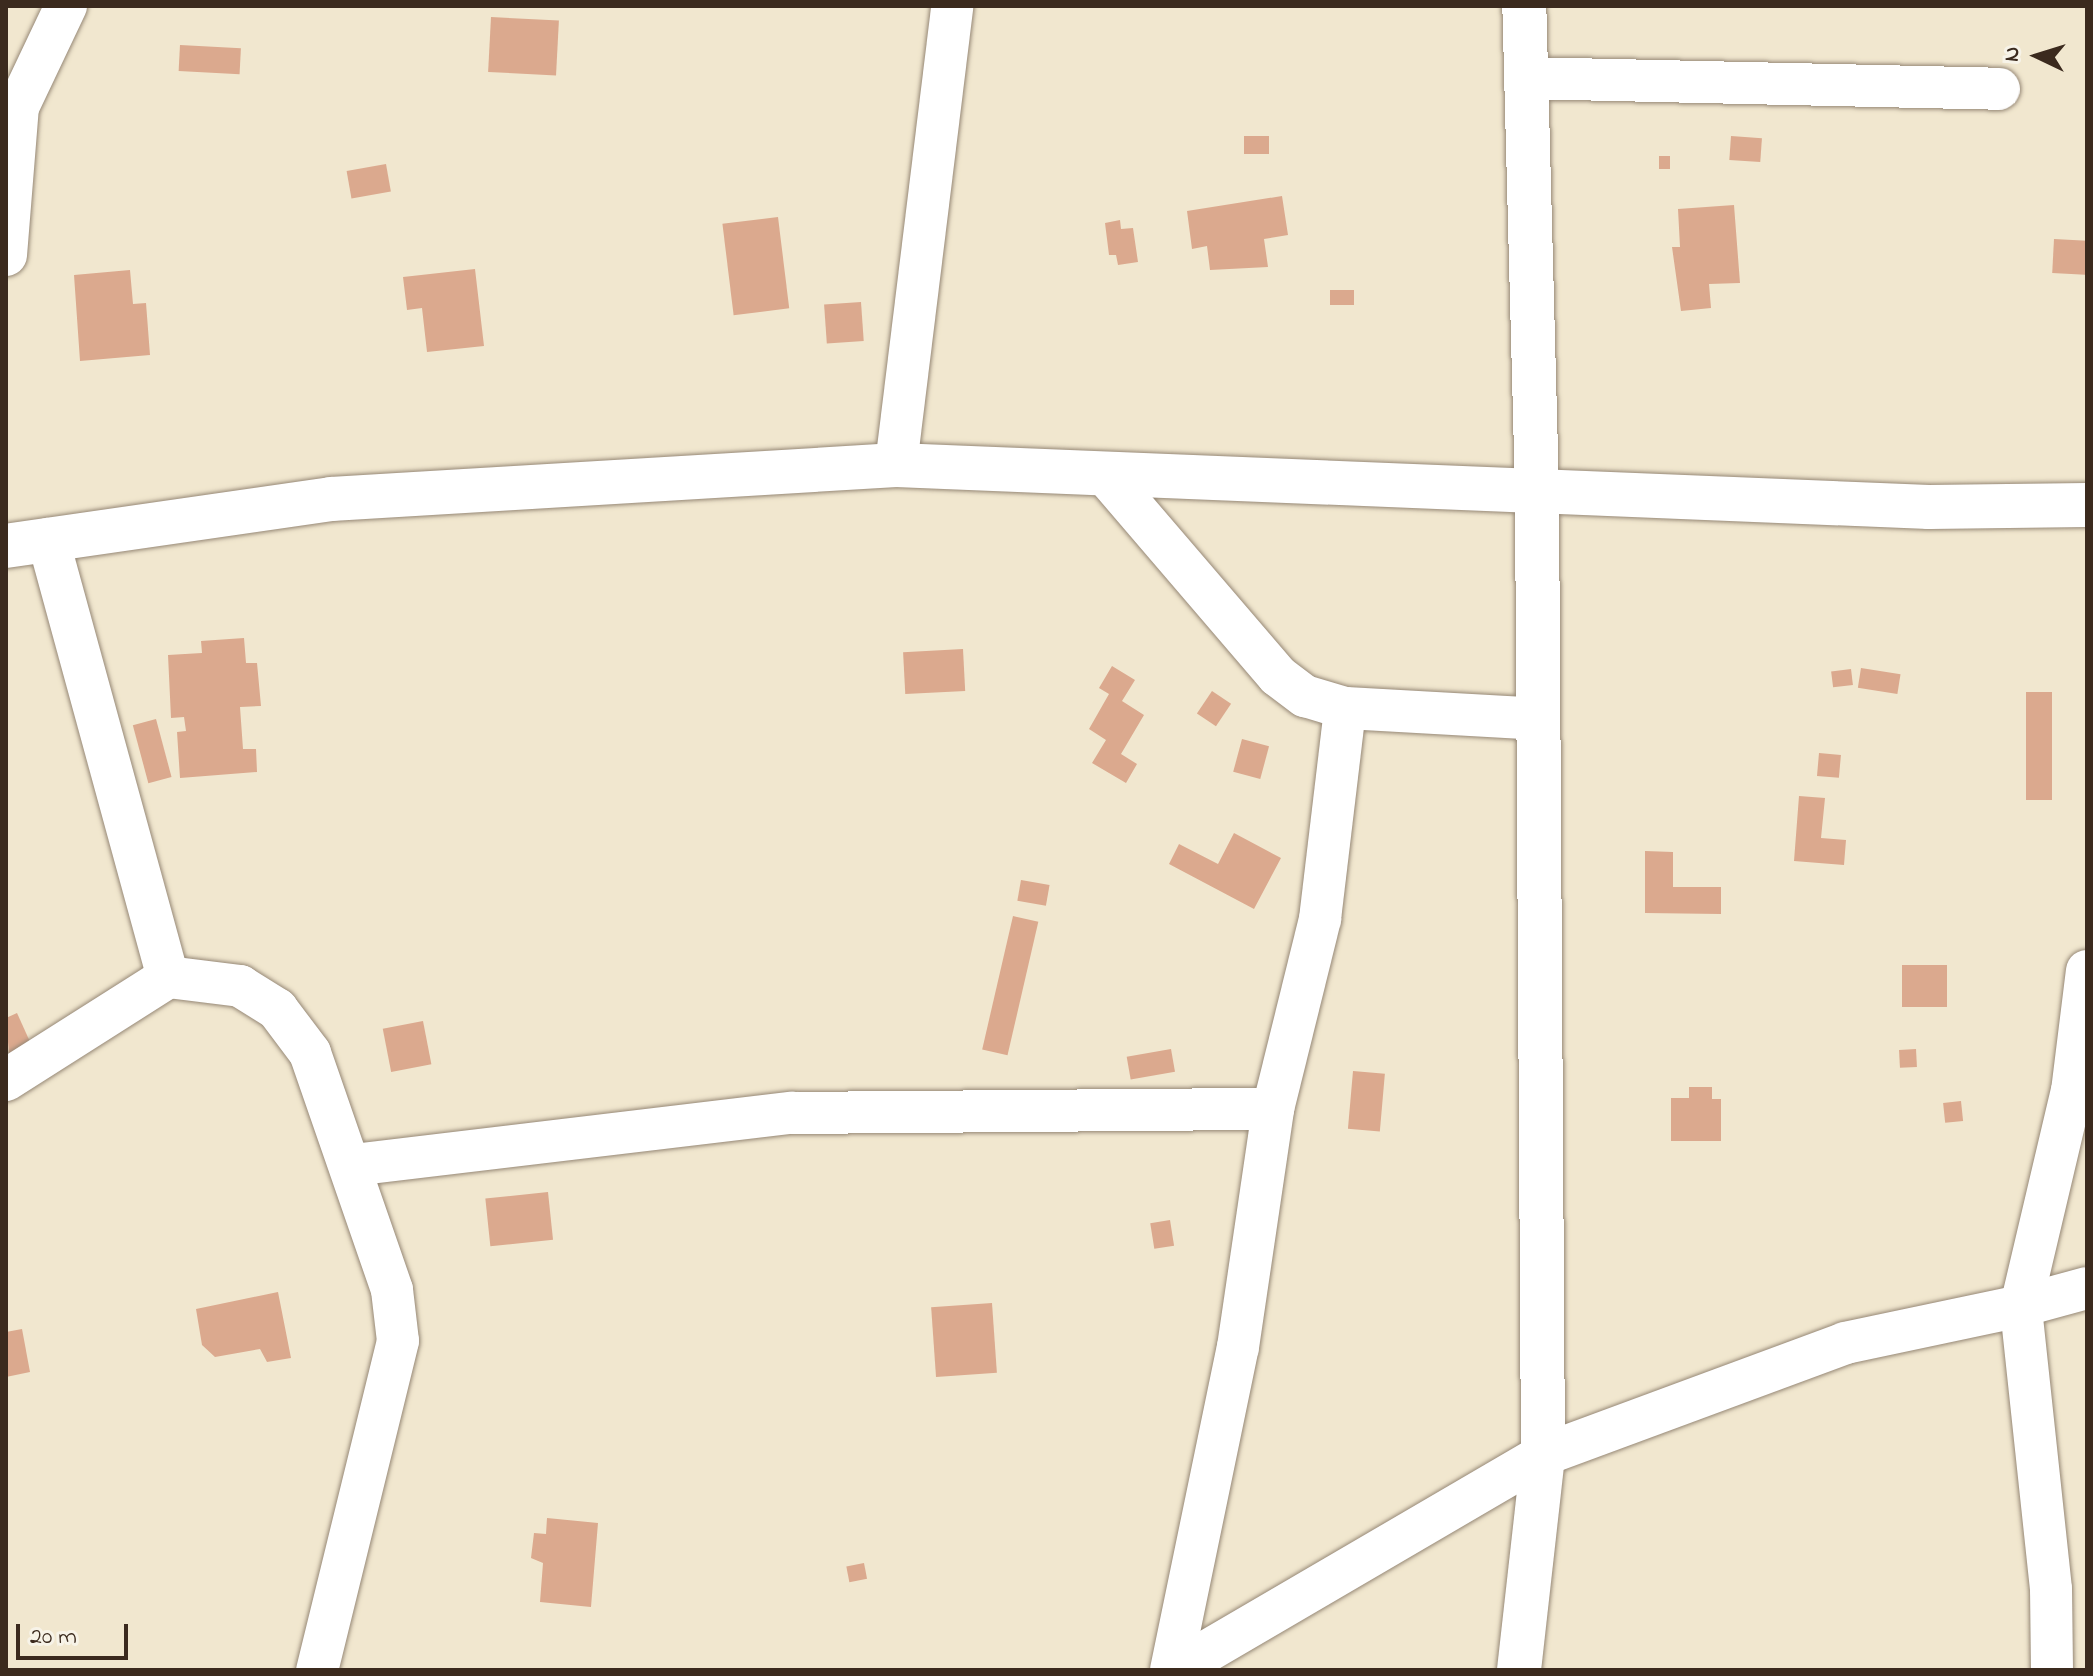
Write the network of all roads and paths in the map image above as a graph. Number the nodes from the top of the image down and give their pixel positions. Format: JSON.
{"nodes":[{"id":1,"x":66,"y":6,"type":"edge"},
{"id":2,"x":952,"y":6,"type":"edge"},
{"id":3,"x":1524,"y":6,"type":"edge"},
{"id":4,"x":1525,"y":78,"type":"junction"},
{"id":5,"x":1999,"y":89,"type":"dead end"},
{"id":6,"x":7,"y":198,"type":"edge"},
{"id":7,"x":6,"y":255,"type":"edge"},
{"id":8,"x":896,"y":465,"type":"junction"},
{"id":9,"x":1104,"y":473,"type":"junction"},
{"id":10,"x":1537,"y":491,"type":"junction"},
{"id":11,"x":2087,"y":505,"type":"edge"},
{"id":12,"x":48,"y":539,"type":"junction"},
{"id":13,"x":6,"y":546,"type":"edge"},
{"id":14,"x":1345,"y":708,"type":"junction"},
{"id":15,"x":1539,"y":719,"type":"junction"},
{"id":16,"x":2087,"y":971,"type":"edge"},
{"id":17,"x":168,"y":977,"type":"junction"},
{"id":18,"x":6,"y":1080,"type":"edge"},
{"id":19,"x":1273,"y":1109,"type":"junction"},
{"id":20,"x":353,"y":1165,"type":"junction"},
{"id":21,"x":2087,"y":1288,"type":"edge"},
{"id":22,"x":2021,"y":1306,"type":"junction"},
{"id":23,"x":1543,"y":1455,"type":"junction"},
{"id":24,"x":317,"y":1670,"type":"edge"},
{"id":25,"x":1173,"y":1670,"type":"edge"},
{"id":26,"x":1519,"y":1670,"type":"edge"},
{"id":27,"x":2052,"y":1670,"type":"edge"}],
"edges":[{"from":1,"to":6,"type":"street"},
{"from":2,"to":8,"type":"street"},
{"from":3,"to":4,"type":"street"},
{"from":4,"to":5,"type":"street"},
{"from":4,"to":10,"type":"street"},
{"from":6,"to":7,"type":"street"},
{"from":8,"to":9,"type":"street"},
{"from":8,"to":12,"type":"street"},
{"from":9,"to":10,"type":"street"},
{"from":9,"to":14,"type":"street"},
{"from":10,"to":11,"type":"street"},
{"from":10,"to":15,"type":"street"},
{"from":12,"to":13,"type":"street"},
{"from":12,"to":17,"type":"street"},
{"from":14,"to":15,"type":"street"},
{"from":14,"to":19,"type":"street"},
{"from":15,"to":23,"type":"street"},
{"from":16,"to":22,"type":"street"},
{"from":17,"to":18,"type":"street"},
{"from":17,"to":20,"type":"street"},
{"from":19,"to":20,"type":"street"},
{"from":19,"to":25,"type":"street"},
{"from":20,"to":24,"type":"street"},
{"from":21,"to":22,"type":"street"},
{"from":22,"to":23,"type":"street"},
{"from":22,"to":27,"type":"street"},
{"from":23,"to":25,"type":"street"},
{"from":23,"to":26,"type":"street"}]}
